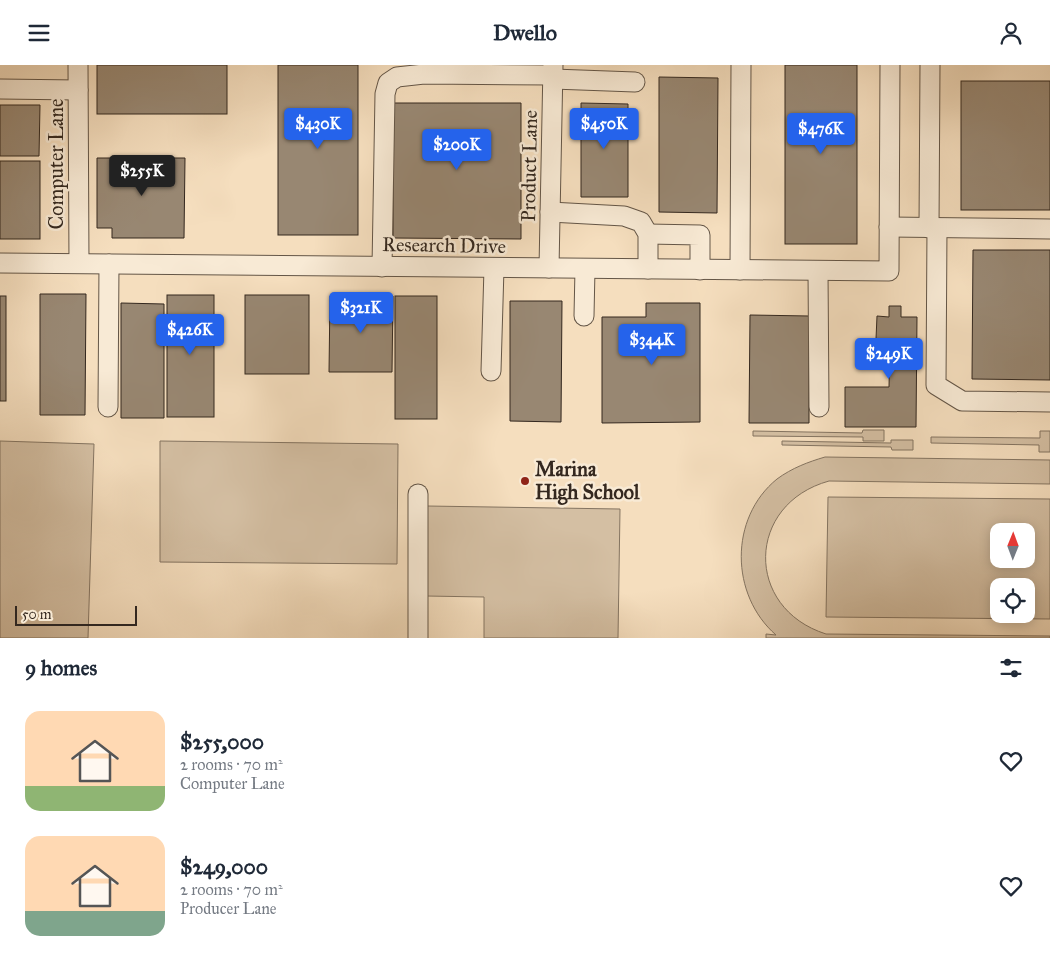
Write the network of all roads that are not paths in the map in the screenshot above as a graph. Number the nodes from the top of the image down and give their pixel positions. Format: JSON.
{"nodes":[{"id":1,"x":78,"y":65,"type":"edge"},
{"id":2,"x":741,"y":65,"type":"edge"},
{"id":3,"x":890,"y":65,"type":"edge"},
{"id":4,"x":930,"y":65,"type":"edge"},
{"id":5,"x":553,"y":73,"type":"edge"},
{"id":6,"x":636,"y":82,"type":"dead end"},
{"id":7,"x":0,"y":89,"type":"edge"},
{"id":8,"x":78,"y":90,"type":"junction"},
{"id":9,"x":550,"y":212,"type":"junction"},
{"id":10,"x":889,"y":227,"type":"junction"},
{"id":11,"x":933,"y":228,"type":"junction"},
{"id":12,"x":1050,"y":229,"type":"edge"},
{"id":13,"x":648,"y":233,"type":"junction"},
{"id":14,"x":0,"y":263,"type":"edge"},
{"id":15,"x":79,"y":263,"type":"junction"},
{"id":16,"x":108,"y":264,"type":"junction"},
{"id":17,"x":382,"y":267,"type":"junction"},
{"id":18,"x":494,"y":268,"type":"junction"},
{"id":19,"x":549,"y":268,"type":"junction"},
{"id":20,"x":585,"y":269,"type":"junction"},
{"id":21,"x":648,"y":269,"type":"junction"},
{"id":22,"x":700,"y":270,"type":"junction"},
{"id":23,"x":740,"y":270,"type":"junction"},
{"id":24,"x":818,"y":271,"type":"junction"},
{"id":25,"x":584,"y":316,"type":"dead end"},
{"id":26,"x":491,"y":371,"type":"dead end"},
{"id":27,"x":1050,"y":402,"type":"edge"},
{"id":28,"x":108,"y":407,"type":"dead end"},
{"id":29,"x":819,"y":407,"type":"dead end"},
{"id":30,"x":418,"y":494,"type":"dead end"},
{"id":31,"x":418,"y":638,"type":"edge"}],
"edges":[{"from":1,"to":8,"type":"street","name":"Computer Lane"},
{"from":2,"to":23,"type":"street"},
{"from":3,"to":10,"type":"street"},
{"from":4,"to":11,"type":"street"},
{"from":5,"to":6,"type":"street"},
{"from":5,"to":9,"type":"street","name":"Product Lane"},
{"from":5,"to":17,"type":"street"},
{"from":7,"to":8,"type":"street"},
{"from":8,"to":15,"type":"street","name":"Computer Lane"},
{"from":9,"to":13,"type":"street"},
{"from":9,"to":19,"type":"street","name":"Product Lane"},
{"from":10,"to":11,"type":"street"},
{"from":10,"to":24,"type":"street","name":"Research Drive"},
{"from":11,"to":12,"type":"street"},
{"from":11,"to":27,"type":"street"},
{"from":13,"to":21,"type":"street"},
{"from":13,"to":22,"type":"street"},
{"from":14,"to":15,"type":"street","name":"Research Drive"},
{"from":15,"to":16,"type":"street","name":"Research Drive"},
{"from":16,"to":17,"type":"street","name":"Research Drive"},
{"from":16,"to":28,"type":"street"},
{"from":17,"to":18,"type":"street","name":"Research Drive"},
{"from":18,"to":19,"type":"street","name":"Research Drive"},
{"from":18,"to":26,"type":"street"},
{"from":19,"to":20,"type":"street","name":"Research Drive"},
{"from":20,"to":21,"type":"street","name":"Research Drive"},
{"from":20,"to":25,"type":"street"},
{"from":21,"to":22,"type":"street","name":"Research Drive"},
{"from":22,"to":23,"type":"street","name":"Research Drive"},
{"from":23,"to":24,"type":"street","name":"Research Drive"},
{"from":24,"to":29,"type":"street"},
{"from":30,"to":31,"type":"street"}]}
